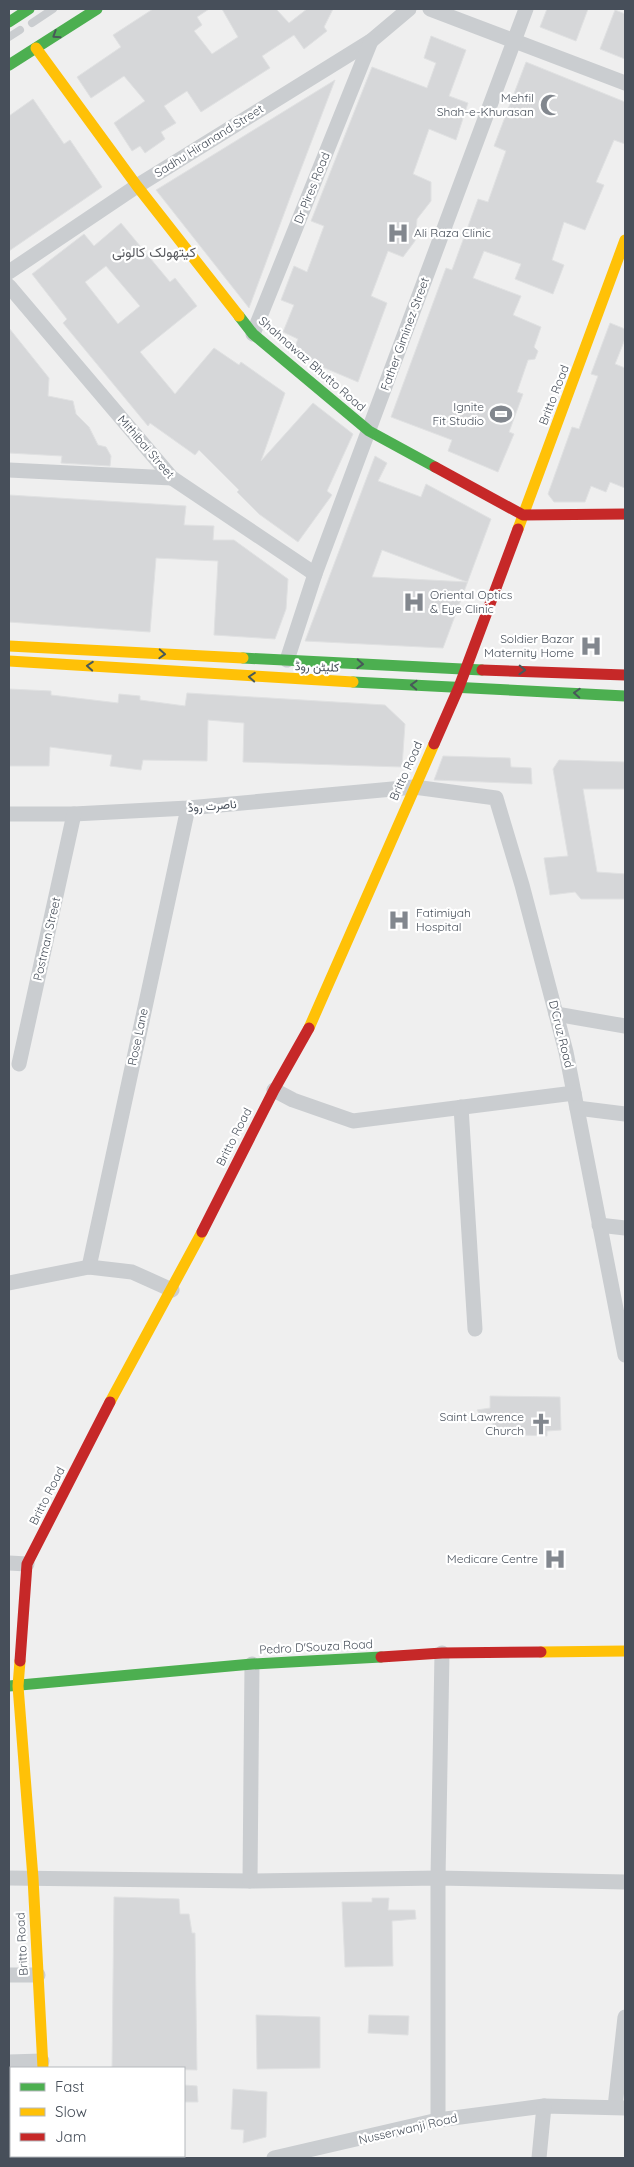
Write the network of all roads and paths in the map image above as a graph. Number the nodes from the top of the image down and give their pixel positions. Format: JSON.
{"nodes":[{"id":1,"x":29,"y":9,"type":"edge"},
{"id":2,"x":53,"y":9,"type":"edge"},
{"id":3,"x":96,"y":9,"type":"edge"},
{"id":4,"x":409,"y":9,"type":"edge"},
{"id":5,"x":430,"y":9,"type":"edge"},
{"id":6,"x":526,"y":9,"type":"edge"},
{"id":7,"x":9,"y":22,"type":"edge"},
{"id":8,"x":9,"y":38,"type":"edge"},
{"id":9,"x":371,"y":41,"type":"junction"},
{"id":10,"x":514,"y":41,"type":"junction"},
{"id":11,"x":36,"y":48,"type":"junction"},
{"id":12,"x":9,"y":65,"type":"edge"},
{"id":13,"x":625,"y":83,"type":"edge"},
{"id":14,"x":137,"y":186,"type":"junction"},
{"id":15,"x":625,"y":240,"type":"edge"},
{"id":16,"x":9,"y":272,"type":"edge"},
{"id":17,"x":9,"y":286,"type":"edge"},
{"id":18,"x":253,"y":334,"type":"junction"},
{"id":19,"x":369,"y":431,"type":"junction"},
{"id":20,"x":9,"y":470,"type":"edge"},
{"id":21,"x":172,"y":478,"type":"junction"},
{"id":22,"x":625,"y":514,"type":"edge"},
{"id":23,"x":523,"y":515,"type":"junction"},
{"id":24,"x":314,"y":574,"type":"junction"},
{"id":25,"x":9,"y":646,"type":"edge"},
{"id":26,"x":287,"y":660,"type":"junction"},
{"id":27,"x":9,"y":661,"type":"edge"},
{"id":28,"x":466,"y":668,"type":"junction"},
{"id":29,"x":625,"y":675,"type":"edge"},
{"id":30,"x":459,"y":687,"type":"junction"},
{"id":31,"x":625,"y":696,"type":"edge"},
{"id":32,"x":414,"y":788,"type":"junction"},
{"id":33,"x":188,"y":808,"type":"junction"},
{"id":34,"x":9,"y":814,"type":"edge"},
{"id":35,"x":74,"y":814,"type":"junction"},
{"id":36,"x":556,"y":1014,"type":"junction"},
{"id":37,"x":625,"y":1026,"type":"edge"},
{"id":38,"x":19,"y":1064,"type":"dead end"},
{"id":39,"x":274,"y":1090,"type":"junction"},
{"id":40,"x":574,"y":1092,"type":"junction"},
{"id":41,"x":461,"y":1107,"type":"junction"},
{"id":42,"x":577,"y":1108,"type":"junction"},
{"id":43,"x":625,"y":1114,"type":"edge"},
{"id":44,"x":600,"y":1225,"type":"junction"},
{"id":45,"x":625,"y":1228,"type":"edge"},
{"id":46,"x":89,"y":1267,"type":"junction"},
{"id":47,"x":9,"y":1283,"type":"edge"},
{"id":48,"x":172,"y":1290,"type":"junction"},
{"id":49,"x":475,"y":1329,"type":"dead end"},
{"id":50,"x":625,"y":1355,"type":"edge"},
{"id":51,"x":9,"y":1563,"type":"edge"},
{"id":52,"x":27,"y":1564,"type":"junction"},
{"id":53,"x":625,"y":1651,"type":"edge"},
{"id":54,"x":442,"y":1653,"type":"junction"},
{"id":55,"x":252,"y":1664,"type":"junction"},
{"id":56,"x":13,"y":1686,"type":"edge"},
{"id":57,"x":9,"y":1878,"type":"edge"},
{"id":58,"x":32,"y":1878,"type":"junction"},
{"id":59,"x":438,"y":1878,"type":"junction"},
{"id":60,"x":250,"y":1881,"type":"junction"},
{"id":61,"x":625,"y":1882,"type":"edge"},
{"id":62,"x":9,"y":1975,"type":"edge"},
{"id":63,"x":38,"y":1975,"type":"junction"},
{"id":64,"x":625,"y":2017,"type":"edge"},
{"id":65,"x":9,"y":2062,"type":"edge"},
{"id":66,"x":43,"y":2065,"type":"edge"},
{"id":67,"x":544,"y":2106,"type":"junction"},
{"id":68,"x":620,"y":2108,"type":"edge"},
{"id":69,"x":438,"y":2120,"type":"junction"},
{"id":70,"x":326,"y":2153,"type":"edge"},
{"id":71,"x":274,"y":2158,"type":"edge"},
{"id":72,"x":539,"y":2158,"type":"edge"}],
"edges":[{"from":1,"to":7,"type":"main road"},
{"from":2,"to":8,"type":"lane"},
{"from":3,"to":11,"type":"main road","one_way":true},
{"from":4,"to":9,"type":"street","name":"Sadhu Hiranand Street"},
{"from":5,"to":10,"type":"street"},
{"from":6,"to":10,"type":"street","name":"Father Giminez Street"},
{"from":9,"to":14,"type":"street","name":"Sadhu Hiranand Street"},
{"from":9,"to":18,"type":"street","name":"Dr Pires Road"},
{"from":10,"to":13,"type":"street"},
{"from":10,"to":19,"type":"street","name":"Father Giminez Street"},
{"from":11,"to":12,"type":"main road"},
{"from":11,"to":14,"type":"main road","name":"Shahnawaz Bhutto Road"},
{"from":14,"to":16,"type":"street","name":"Sadhu Hiranand Street"},
{"from":14,"to":18,"type":"main road","name":"Shahnawaz Bhutto Road"},
{"from":15,"to":23,"type":"main road","name":"Britto Road"},
{"from":17,"to":21,"type":"street","name":"Mithibai Street"},
{"from":18,"to":19,"type":"main road","name":"Shahnawaz Bhutto Road"},
{"from":19,"to":23,"type":"main road","name":"Shahnawaz Bhutto Road"},
{"from":19,"to":24,"type":"street","name":"Father Giminez Street"},
{"from":20,"to":21,"type":"street"},
{"from":21,"to":24,"type":"street","name":"Mithibai Street"},
{"from":22,"to":23,"type":"main road","name":"Shahnawaz Bhutto Road"},
{"from":23,"to":28,"type":"main road","name":"Britto Road"},
{"from":24,"to":26,"type":"street","name":"Father Giminez Street"},
{"from":25,"to":26,"type":"main road","name":"کلیٹن روڈ","one_way":true},
{"from":26,"to":28,"type":"main road","name":"کلیٹن روڈ","one_way":true},
{"from":30,"to":27,"type":"main road","name":"کلیٹن روڈ","one_way":true},
{"from":28,"to":29,"type":"main road","name":"کلیٹن روڈ","one_way":true},
{"from":28,"to":30,"type":"main road","name":"Britto Road"},
{"from":31,"to":30,"type":"main road","name":"کلیٹن روڈ","one_way":true},
{"from":30,"to":32,"type":"main road","name":"Britto Road"},
{"from":32,"to":33,"type":"street","name":"ناصرت روڈ"},
{"from":32,"to":36,"type":"street","name":"D'Cruz Road"},
{"from":32,"to":39,"type":"main road","name":"Britto Road"},
{"from":33,"to":35,"type":"street","name":"ناصرت روڈ"},
{"from":33,"to":46,"type":"street","name":"Rose Lane"},
{"from":34,"to":35,"type":"street","name":"ناصرت روڈ"},
{"from":35,"to":38,"type":"street","name":"Postman Street"},
{"from":36,"to":37,"type":"street"},
{"from":36,"to":40,"type":"street","name":"D'Cruz Road"},
{"from":39,"to":41,"type":"street"},
{"from":39,"to":48,"type":"main road","name":"Britto Road"},
{"from":40,"to":41,"type":"street"},
{"from":40,"to":42,"type":"street","name":"D'Cruz Road"},
{"from":41,"to":49,"type":"street"},
{"from":42,"to":43,"type":"street"},
{"from":42,"to":44,"type":"street","name":"D'Cruz Road"},
{"from":44,"to":45,"type":"street"},
{"from":44,"to":50,"type":"street","name":"D'Cruz Road"},
{"from":46,"to":47,"type":"street"},
{"from":46,"to":48,"type":"street"},
{"from":48,"to":52,"type":"main road","name":"Britto Road"},
{"from":51,"to":52,"type":"street"},
{"from":52,"to":56,"type":"main road","name":"Britto Road"},
{"from":53,"to":54,"type":"main road","name":"Pedro D'Souza Road"},
{"from":54,"to":55,"type":"main road","name":"Pedro D'Souza Road"},
{"from":54,"to":59,"type":"street"},
{"from":55,"to":56,"type":"main road","name":"Pedro D'Souza Road"},
{"from":55,"to":60,"type":"street"},
{"from":56,"to":58,"type":"main road","name":"Britto Road"},
{"from":57,"to":58,"type":"street"},
{"from":58,"to":60,"type":"street"},
{"from":58,"to":63,"type":"main road","name":"Britto Road"},
{"from":59,"to":60,"type":"street"},
{"from":59,"to":61,"type":"street"},
{"from":59,"to":69,"type":"street"},
{"from":62,"to":63,"type":"street"},
{"from":63,"to":66,"type":"main road","name":"Britto Road"},
{"from":64,"to":68,"type":"street"},
{"from":65,"to":66,"type":"street"},
{"from":67,"to":68,"type":"street","name":"Nusserwanji Road"},
{"from":67,"to":69,"type":"street","name":"Nusserwanji Road"},
{"from":67,"to":72,"type":"street"},
{"from":69,"to":70,"type":"street","name":"Nusserwanji Road"},
{"from":70,"to":71,"type":"street","name":"Nusserwanji Road"}]}
